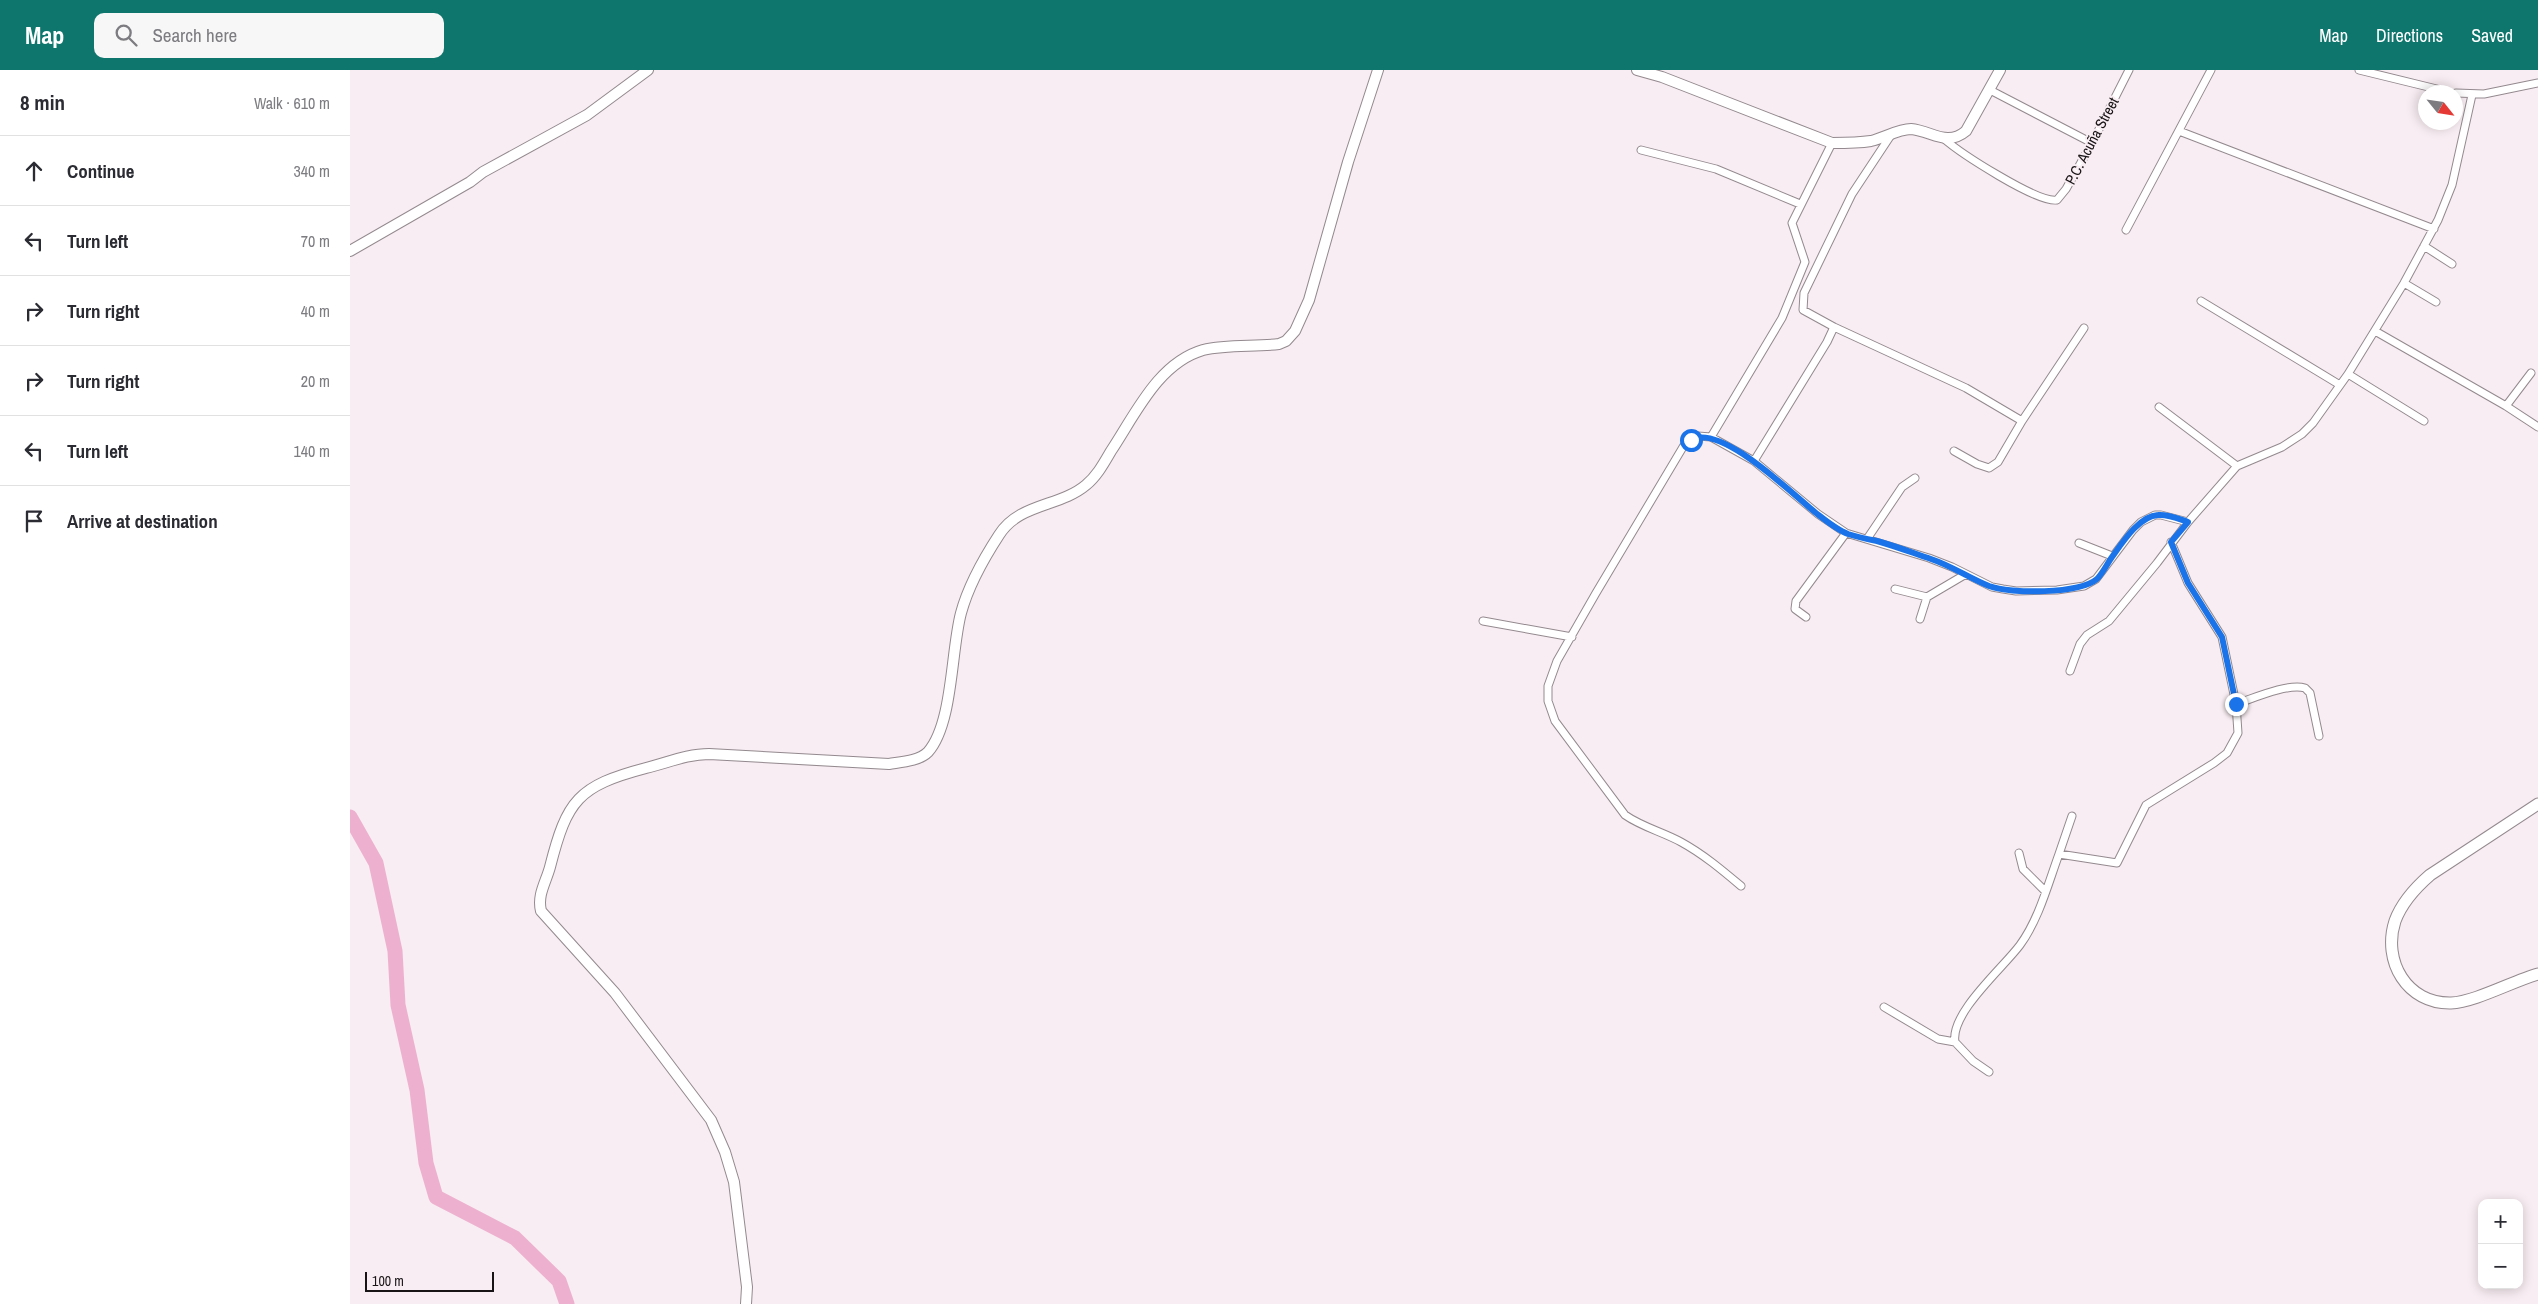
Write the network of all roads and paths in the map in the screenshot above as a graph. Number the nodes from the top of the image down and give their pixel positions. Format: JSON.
{"nodes":[{"id":1,"x":648,"y":70,"type":"edge"},
{"id":2,"x":1378,"y":70,"type":"edge"},
{"id":3,"x":1637,"y":70,"type":"edge"},
{"id":4,"x":2000,"y":70,"type":"edge"},
{"id":5,"x":2129,"y":70,"type":"edge"},
{"id":6,"x":2211,"y":70,"type":"edge"},
{"id":7,"x":2359,"y":70,"type":"edge"},
{"id":8,"x":2538,"y":83,"type":"edge"},
{"id":9,"x":2420,"y":85,"type":"edge"},
{"id":10,"x":1990,"y":90,"type":"junction"},
{"id":11,"x":2463,"y":94,"type":"edge"},
{"id":12,"x":2472,"y":95,"type":"junction"},
{"id":13,"x":2179,"y":131,"type":"junction"},
{"id":14,"x":1891,"y":135,"type":"junction"},
{"id":15,"x":1943,"y":138,"type":"junction"},
{"id":16,"x":1832,"y":143,"type":"junction"},
{"id":17,"x":2092,"y":144,"type":"junction"},
{"id":18,"x":1641,"y":150,"type":"dead end"},
{"id":19,"x":1800,"y":204,"type":"junction"},
{"id":20,"x":2434,"y":229,"type":"junction"},
{"id":21,"x":2126,"y":230,"type":"dead end"},
{"id":22,"x":2424,"y":246,"type":"junction"},
{"id":23,"x":350,"y":251,"type":"edge"},
{"id":24,"x":2452,"y":264,"type":"dead end"},
{"id":25,"x":2404,"y":283,"type":"junction"},
{"id":26,"x":2201,"y":301,"type":"dead end"},
{"id":27,"x":2436,"y":302,"type":"dead end"},
{"id":28,"x":1834,"y":327,"type":"junction"},
{"id":29,"x":2084,"y":328,"type":"dead end"},
{"id":30,"x":2375,"y":330,"type":"junction"},
{"id":31,"x":2531,"y":373,"type":"dead end"},
{"id":32,"x":2348,"y":374,"type":"junction"},
{"id":33,"x":2340,"y":384,"type":"junction"},
{"id":34,"x":2506,"y":406,"type":"junction"},
{"id":35,"x":2159,"y":407,"type":"dead end"},
{"id":36,"x":2022,"y":421,"type":"junction"},
{"id":37,"x":2424,"y":421,"type":"dead end"},
{"id":38,"x":2538,"y":428,"type":"edge"},
{"id":39,"x":1710,"y":437,"type":"junction"},
{"id":40,"x":1954,"y":451,"type":"dead end"},
{"id":41,"x":1754,"y":460,"type":"junction"},
{"id":42,"x":2237,"y":466,"type":"junction"},
{"id":43,"x":1915,"y":478,"type":"dead end"},
{"id":44,"x":2188,"y":522,"type":"junction"},
{"id":45,"x":1846,"y":533,"type":"junction"},
{"id":46,"x":1867,"y":539,"type":"junction"},
{"id":47,"x":2171,"y":542,"type":"junction"},
{"id":48,"x":2079,"y":543,"type":"dead end"},
{"id":49,"x":2112,"y":556,"type":"junction"},
{"id":50,"x":1966,"y":574,"type":"junction"},
{"id":51,"x":1895,"y":589,"type":"dead end"},
{"id":52,"x":1927,"y":597,"type":"junction"},
{"id":53,"x":1806,"y":617,"type":"dead end"},
{"id":54,"x":1920,"y":620,"type":"dead end"},
{"id":55,"x":1482,"y":621,"type":"dead end"},
{"id":56,"x":1572,"y":636,"type":"junction"},
{"id":57,"x":2070,"y":671,"type":"dead end"},
{"id":58,"x":2236,"y":704,"type":"junction"},
{"id":59,"x":2319,"y":736,"type":"dead end"},
{"id":60,"x":2538,"y":804,"type":"edge"},
{"id":61,"x":2072,"y":816,"type":"dead end"},
{"id":62,"x":2018,"y":853,"type":"dead end"},
{"id":63,"x":2059,"y":854,"type":"junction"},
{"id":64,"x":1741,"y":886,"type":"dead end"},
{"id":65,"x":2045,"y":890,"type":"junction"},
{"id":66,"x":2538,"y":974,"type":"edge"},
{"id":67,"x":1884,"y":1007,"type":"dead end"},
{"id":68,"x":1955,"y":1042,"type":"junction"},
{"id":69,"x":1989,"y":1072,"type":"dead end"},
{"id":70,"x":746,"y":1304,"type":"edge"}],
"edges":[{"from":1,"to":23,"type":"street"},
{"from":2,"to":70,"type":"street"},
{"from":3,"to":16,"type":"street"},
{"from":4,"to":10,"type":"street"},
{"from":5,"to":17,"type":"street","name":"P.C. Acuña Street"},
{"from":6,"to":13,"type":"street"},
{"from":7,"to":9,"type":"street"},
{"from":8,"to":12,"type":"street"},
{"from":10,"to":15,"type":"street"},
{"from":10,"to":17,"type":"street"},
{"from":11,"to":12,"type":"street"},
{"from":12,"to":20,"type":"street"},
{"from":13,"to":20,"type":"street"},
{"from":13,"to":21,"type":"street"},
{"from":14,"to":15,"type":"street"},
{"from":14,"to":16,"type":"street"},
{"from":14,"to":28,"type":"street"},
{"from":15,"to":17,"type":"street","name":"P.C. Acuña Street"},
{"from":16,"to":19,"type":"street"},
{"from":18,"to":19,"type":"street"},
{"from":19,"to":39,"type":"street"},
{"from":20,"to":22,"type":"street"},
{"from":22,"to":24,"type":"street"},
{"from":22,"to":25,"type":"street"},
{"from":25,"to":27,"type":"street"},
{"from":25,"to":30,"type":"street"},
{"from":26,"to":33,"type":"street"},
{"from":28,"to":36,"type":"street"},
{"from":28,"to":41,"type":"street"},
{"from":29,"to":36,"type":"street"},
{"from":30,"to":32,"type":"street"},
{"from":30,"to":34,"type":"street"},
{"from":31,"to":34,"type":"street"},
{"from":32,"to":33,"type":"street"},
{"from":32,"to":37,"type":"street"},
{"from":33,"to":42,"type":"street"},
{"from":34,"to":38,"type":"street"},
{"from":35,"to":42,"type":"street"},
{"from":36,"to":40,"type":"street"},
{"from":39,"to":41,"type":"street"},
{"from":39,"to":56,"type":"street"},
{"from":41,"to":45,"type":"street"},
{"from":42,"to":44,"type":"street"},
{"from":43,"to":46,"type":"street"},
{"from":44,"to":47,"type":"street"},
{"from":44,"to":49,"type":"street"},
{"from":45,"to":46,"type":"street"},
{"from":45,"to":53,"type":"street"},
{"from":46,"to":50,"type":"street"},
{"from":47,"to":57,"type":"street"},
{"from":47,"to":58,"type":"street"},
{"from":48,"to":49,"type":"street"},
{"from":49,"to":50,"type":"street"},
{"from":50,"to":52,"type":"street"},
{"from":51,"to":52,"type":"street"},
{"from":52,"to":54,"type":"street"},
{"from":55,"to":56,"type":"street"},
{"from":56,"to":64,"type":"street"},
{"from":58,"to":59,"type":"street"},
{"from":58,"to":63,"type":"street"},
{"from":60,"to":66,"type":"main road"},
{"from":61,"to":63,"type":"street"},
{"from":62,"to":65,"type":"street"},
{"from":63,"to":65,"type":"street"},
{"from":65,"to":68,"type":"street"},
{"from":67,"to":68,"type":"street"},
{"from":68,"to":69,"type":"street"}]}
